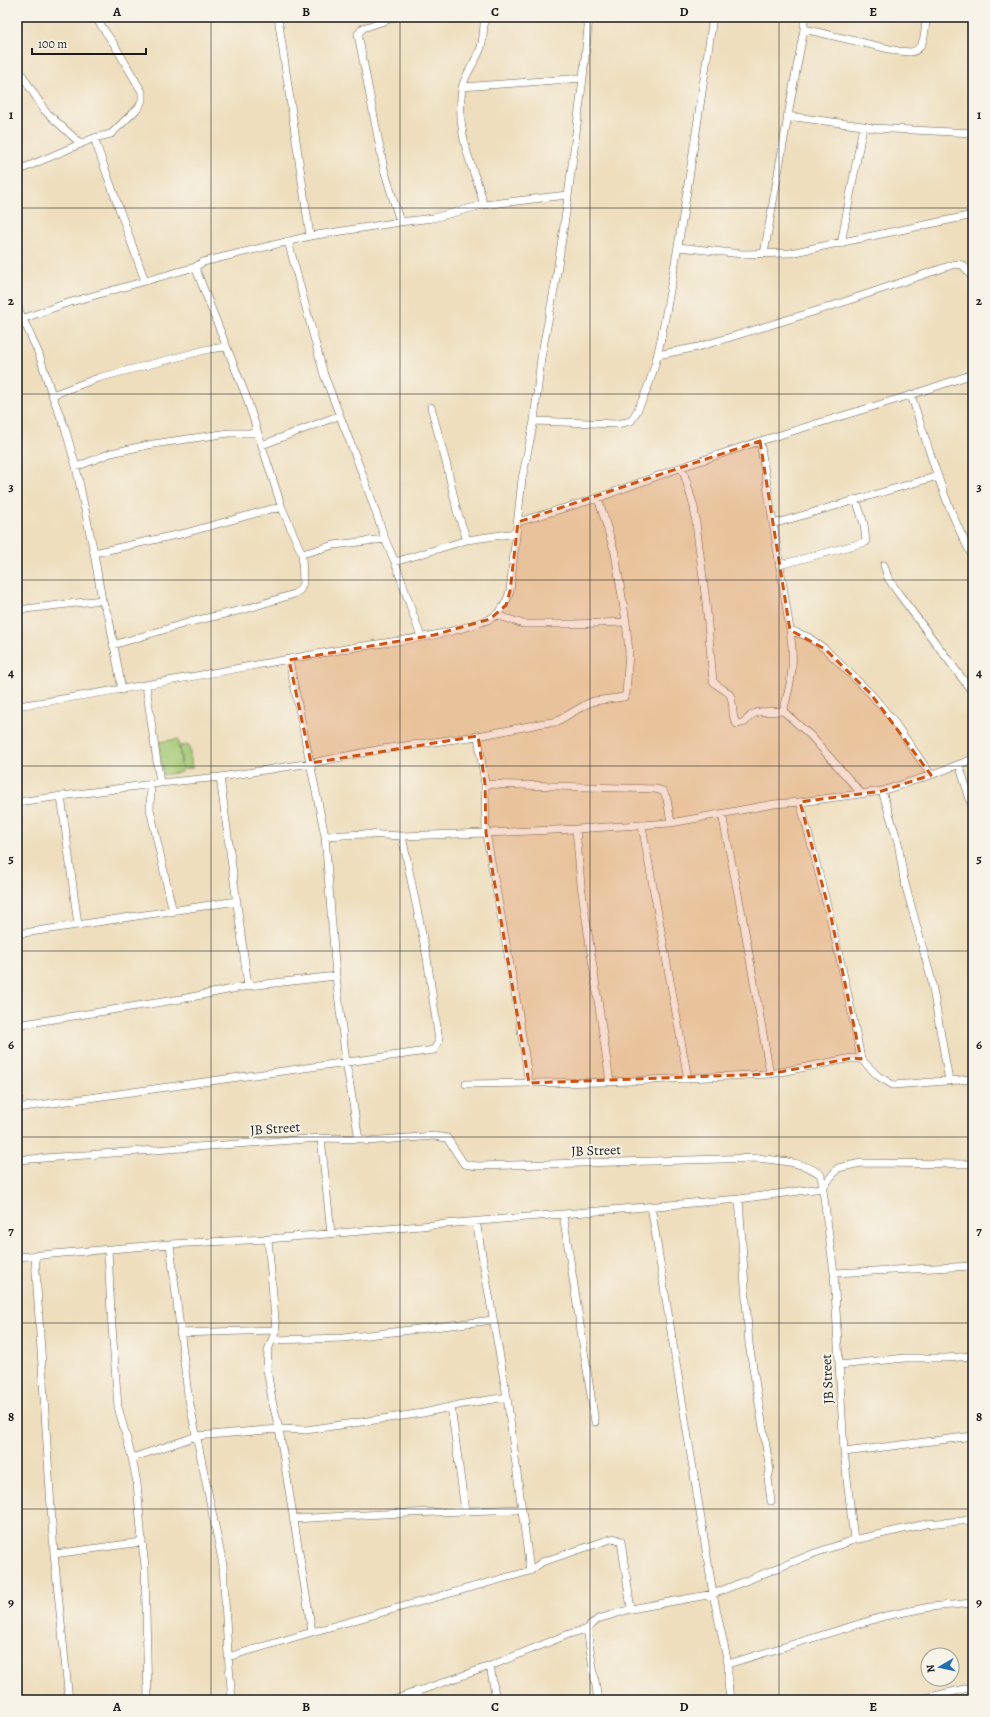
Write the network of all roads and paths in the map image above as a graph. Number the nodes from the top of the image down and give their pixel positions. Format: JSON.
{"nodes":[{"id":1,"x":278,"y":17,"type":"edge"},
{"id":2,"x":396,"y":17,"type":"edge"},
{"id":3,"x":484,"y":17,"type":"edge"},
{"id":4,"x":589,"y":17,"type":"edge"},
{"id":5,"x":713,"y":17,"type":"edge"},
{"id":6,"x":804,"y":17,"type":"edge"},
{"id":7,"x":926,"y":17,"type":"edge"},
{"id":8,"x":99,"y":18,"type":"edge"},
{"id":9,"x":804,"y":29,"type":"junction"},
{"id":10,"x":17,"y":67,"type":"edge"},
{"id":11,"x":583,"y":78,"type":"junction"},
{"id":12,"x":462,"y":87,"type":"junction"},
{"id":13,"x":788,"y":116,"type":"junction"},
{"id":14,"x":863,"y":126,"type":"junction"},
{"id":15,"x":973,"y":133,"type":"edge"},
{"id":16,"x":94,"y":138,"type":"junction"},
{"id":17,"x":81,"y":144,"type":"junction"},
{"id":18,"x":17,"y":171,"type":"edge"},
{"id":19,"x":567,"y":194,"type":"junction"},
{"id":20,"x":483,"y":205,"type":"junction"},
{"id":21,"x":973,"y":215,"type":"edge"},
{"id":22,"x":400,"y":222,"type":"junction"},
{"id":23,"x":310,"y":236,"type":"junction"},
{"id":24,"x":288,"y":241,"type":"junction"},
{"id":25,"x":841,"y":244,"type":"junction"},
{"id":26,"x":678,"y":247,"type":"junction"},
{"id":27,"x":764,"y":254,"type":"junction"},
{"id":28,"x":195,"y":267,"type":"junction"},
{"id":29,"x":973,"y":278,"type":"edge"},
{"id":30,"x":145,"y":281,"type":"junction"},
{"id":31,"x":17,"y":306,"type":"edge"},
{"id":32,"x":22,"y":319,"type":"junction"},
{"id":33,"x":226,"y":347,"type":"junction"},
{"id":34,"x":658,"y":355,"type":"junction"},
{"id":35,"x":973,"y":374,"type":"edge"},
{"id":36,"x":52,"y":395,"type":"junction"},
{"id":37,"x":911,"y":395,"type":"junction"},
{"id":38,"x":431,"y":407,"type":"dead end"},
{"id":39,"x":338,"y":416,"type":"junction"},
{"id":40,"x":534,"y":421,"type":"junction"},
{"id":41,"x":258,"y":433,"type":"junction"},
{"id":42,"x":760,"y":441,"type":"junction"},
{"id":43,"x":262,"y":445,"type":"junction"},
{"id":44,"x":76,"y":467,"type":"junction"},
{"id":45,"x":682,"y":467,"type":"junction"},
{"id":46,"x":938,"y":476,"type":"junction"},
{"id":47,"x":598,"y":498,"type":"junction"},
{"id":48,"x":856,"y":499,"type":"junction"},
{"id":49,"x":282,"y":508,"type":"junction"},
{"id":50,"x":518,"y":522,"type":"junction"},
{"id":51,"x":773,"y":524,"type":"junction"},
{"id":52,"x":516,"y":533,"type":"junction"},
{"id":53,"x":385,"y":539,"type":"junction"},
{"id":54,"x":467,"y":540,"type":"junction"},
{"id":55,"x":94,"y":553,"type":"junction"},
{"id":56,"x":302,"y":554,"type":"junction"},
{"id":57,"x":973,"y":557,"type":"edge"},
{"id":58,"x":395,"y":562,"type":"junction"},
{"id":59,"x":780,"y":565,"type":"junction"},
{"id":60,"x":884,"y":565,"type":"dead end"},
{"id":61,"x":102,"y":600,"type":"junction"},
{"id":62,"x":18,"y":608,"type":"edge"},
{"id":63,"x":497,"y":615,"type":"junction"},
{"id":64,"x":626,"y":622,"type":"junction"},
{"id":65,"x":790,"y":630,"type":"junction"},
{"id":66,"x":421,"y":637,"type":"junction"},
{"id":67,"x":113,"y":645,"type":"junction"},
{"id":68,"x":289,"y":660,"type":"junction"},
{"id":69,"x":146,"y":686,"type":"junction"},
{"id":70,"x":122,"y":690,"type":"junction"},
{"id":71,"x":973,"y":693,"type":"edge"},
{"id":72,"x":17,"y":706,"type":"edge"},
{"id":73,"x":783,"y":711,"type":"junction"},
{"id":74,"x":478,"y":736,"type":"junction"},
{"id":75,"x":973,"y":759,"type":"edge"},
{"id":76,"x":311,"y":763,"type":"junction"},
{"id":77,"x":959,"y":764,"type":"junction"},
{"id":78,"x":931,"y":775,"type":"junction"},
{"id":79,"x":220,"y":777,"type":"junction"},
{"id":80,"x":160,"y":783,"type":"junction"},
{"id":81,"x":151,"y":784,"type":"junction"},
{"id":82,"x":485,"y":784,"type":"junction"},
{"id":83,"x":882,"y":791,"type":"junction"},
{"id":84,"x":861,"y":793,"type":"junction"},
{"id":85,"x":61,"y":796,"type":"junction"},
{"id":86,"x":17,"y":802,"type":"edge"},
{"id":87,"x":800,"y":802,"type":"junction"},
{"id":88,"x":973,"y":809,"type":"edge"},
{"id":89,"x":722,"y":814,"type":"junction"},
{"id":90,"x":671,"y":823,"type":"junction"},
{"id":91,"x":642,"y":826,"type":"junction"},
{"id":92,"x":576,"y":830,"type":"junction"},
{"id":93,"x":486,"y":833,"type":"junction"},
{"id":94,"x":325,"y":836,"type":"junction"},
{"id":95,"x":402,"y":836,"type":"junction"},
{"id":96,"x":237,"y":901,"type":"junction"},
{"id":97,"x":173,"y":912,"type":"junction"},
{"id":98,"x":78,"y":925,"type":"junction"},
{"id":99,"x":17,"y":934,"type":"edge"},
{"id":100,"x":336,"y":976,"type":"junction"},
{"id":101,"x":248,"y":986,"type":"junction"},
{"id":102,"x":17,"y":1026,"type":"edge"},
{"id":103,"x":861,"y":1059,"type":"junction"},
{"id":104,"x":346,"y":1062,"type":"junction"},
{"id":105,"x":770,"y":1074,"type":"junction"},
{"id":106,"x":688,"y":1079,"type":"junction"},
{"id":107,"x":973,"y":1079,"type":"edge"},
{"id":108,"x":949,"y":1081,"type":"junction"},
{"id":109,"x":610,"y":1082,"type":"junction"},
{"id":110,"x":529,"y":1083,"type":"junction"},
{"id":111,"x":466,"y":1084,"type":"dead end"},
{"id":112,"x":17,"y":1087,"type":"edge"},
{"id":113,"x":18,"y":1108,"type":"edge"},
{"id":114,"x":321,"y":1138,"type":"junction"},
{"id":115,"x":359,"y":1139,"type":"junction"},
{"id":116,"x":17,"y":1160,"type":"edge"},
{"id":117,"x":973,"y":1164,"type":"edge"},
{"id":118,"x":822,"y":1188,"type":"junction"},
{"id":119,"x":739,"y":1199,"type":"junction"},
{"id":120,"x":651,"y":1206,"type":"junction"},
{"id":121,"x":562,"y":1214,"type":"junction"},
{"id":122,"x":476,"y":1221,"type":"junction"},
{"id":123,"x":331,"y":1233,"type":"junction"},
{"id":124,"x":268,"y":1239,"type":"junction"},
{"id":125,"x":170,"y":1244,"type":"junction"},
{"id":126,"x":108,"y":1249,"type":"junction"},
{"id":127,"x":35,"y":1256,"type":"junction"},
{"id":128,"x":17,"y":1257,"type":"edge"},
{"id":129,"x":973,"y":1266,"type":"edge"},
{"id":130,"x":834,"y":1273,"type":"junction"},
{"id":131,"x":493,"y":1320,"type":"junction"},
{"id":132,"x":276,"y":1330,"type":"junction"},
{"id":133,"x":180,"y":1333,"type":"junction"},
{"id":134,"x":273,"y":1340,"type":"junction"},
{"id":135,"x":973,"y":1356,"type":"edge"},
{"id":136,"x":840,"y":1365,"type":"junction"},
{"id":137,"x":507,"y":1397,"type":"junction"},
{"id":138,"x":451,"y":1407,"type":"junction"},
{"id":139,"x":595,"y":1422,"type":"dead end"},
{"id":140,"x":279,"y":1430,"type":"junction"},
{"id":141,"x":197,"y":1436,"type":"junction"},
{"id":142,"x":973,"y":1436,"type":"edge"},
{"id":143,"x":844,"y":1452,"type":"junction"},
{"id":144,"x":132,"y":1458,"type":"junction"},
{"id":145,"x":771,"y":1501,"type":"dead end"},
{"id":146,"x":522,"y":1509,"type":"junction"},
{"id":147,"x":465,"y":1511,"type":"junction"},
{"id":148,"x":293,"y":1519,"type":"junction"},
{"id":149,"x":973,"y":1520,"type":"edge"},
{"id":150,"x":854,"y":1540,"type":"junction"},
{"id":151,"x":142,"y":1542,"type":"junction"},
{"id":152,"x":54,"y":1554,"type":"junction"},
{"id":153,"x":530,"y":1571,"type":"junction"},
{"id":154,"x":713,"y":1594,"type":"junction"},
{"id":155,"x":973,"y":1603,"type":"edge"},
{"id":156,"x":631,"y":1609,"type":"junction"},
{"id":157,"x":587,"y":1629,"type":"junction"},
{"id":158,"x":312,"y":1632,"type":"junction"},
{"id":159,"x":228,"y":1658,"type":"junction"},
{"id":160,"x":728,"y":1664,"type":"junction"},
{"id":161,"x":490,"y":1666,"type":"junction"},
{"id":162,"x":973,"y":1687,"type":"edge"},
{"id":163,"x":416,"y":1691,"type":"junction"},
{"id":164,"x":69,"y":1700,"type":"edge"},
{"id":165,"x":148,"y":1700,"type":"edge"},
{"id":166,"x":232,"y":1700,"type":"edge"},
{"id":167,"x":393,"y":1700,"type":"edge"},
{"id":168,"x":419,"y":1700,"type":"edge"},
{"id":169,"x":496,"y":1700,"type":"edge"},
{"id":170,"x":598,"y":1700,"type":"edge"},
{"id":171,"x":730,"y":1700,"type":"edge"},
{"id":172,"x":917,"y":1700,"type":"edge"}],
"edges":[{"from":1,"to":23,"type":"street"},
{"from":2,"to":22,"type":"street"},
{"from":3,"to":12,"type":"street"},
{"from":4,"to":11,"type":"street"},
{"from":5,"to":26,"type":"street"},
{"from":6,"to":9,"type":"street"},
{"from":7,"to":9,"type":"street"},
{"from":8,"to":16,"type":"street"},
{"from":9,"to":13,"type":"street"},
{"from":10,"to":17,"type":"street"},
{"from":11,"to":12,"type":"street"},
{"from":11,"to":19,"type":"street"},
{"from":12,"to":20,"type":"street"},
{"from":13,"to":14,"type":"street"},
{"from":13,"to":27,"type":"street"},
{"from":14,"to":15,"type":"street"},
{"from":14,"to":25,"type":"street"},
{"from":16,"to":17,"type":"street"},
{"from":16,"to":30,"type":"street"},
{"from":17,"to":18,"type":"street"},
{"from":19,"to":20,"type":"street"},
{"from":19,"to":40,"type":"street"},
{"from":20,"to":22,"type":"street"},
{"from":21,"to":25,"type":"street"},
{"from":22,"to":23,"type":"street"},
{"from":23,"to":24,"type":"street"},
{"from":24,"to":28,"type":"street"},
{"from":24,"to":39,"type":"street"},
{"from":25,"to":27,"type":"street"},
{"from":26,"to":27,"type":"street"},
{"from":26,"to":34,"type":"street"},
{"from":28,"to":30,"type":"street"},
{"from":28,"to":33,"type":"street"},
{"from":29,"to":34,"type":"street"},
{"from":30,"to":32,"type":"street"},
{"from":31,"to":32,"type":"street"},
{"from":32,"to":36,"type":"street"},
{"from":33,"to":36,"type":"street"},
{"from":33,"to":41,"type":"street"},
{"from":34,"to":40,"type":"street"},
{"from":35,"to":37,"type":"street"},
{"from":36,"to":44,"type":"street"},
{"from":37,"to":42,"type":"street"},
{"from":37,"to":46,"type":"street"},
{"from":38,"to":54,"type":"street"},
{"from":39,"to":43,"type":"street"},
{"from":39,"to":53,"type":"street"},
{"from":40,"to":50,"type":"street"},
{"from":41,"to":43,"type":"street"},
{"from":41,"to":44,"type":"street"},
{"from":42,"to":45,"type":"street"},
{"from":42,"to":51,"type":"street"},
{"from":43,"to":49,"type":"street"},
{"from":44,"to":55,"type":"street"},
{"from":45,"to":47,"type":"street"},
{"from":45,"to":73,"type":"street"},
{"from":46,"to":48,"type":"street"},
{"from":46,"to":57,"type":"street"},
{"from":47,"to":50,"type":"street"},
{"from":47,"to":64,"type":"street"},
{"from":48,"to":51,"type":"street"},
{"from":48,"to":59,"type":"street"},
{"from":49,"to":55,"type":"street"},
{"from":49,"to":56,"type":"street"},
{"from":50,"to":52,"type":"street"},
{"from":51,"to":59,"type":"street"},
{"from":52,"to":54,"type":"street"},
{"from":52,"to":63,"type":"street"},
{"from":53,"to":56,"type":"street"},
{"from":53,"to":58,"type":"street"},
{"from":54,"to":58,"type":"street"},
{"from":55,"to":61,"type":"street"},
{"from":56,"to":67,"type":"street"},
{"from":58,"to":66,"type":"street"},
{"from":59,"to":65,"type":"street"},
{"from":60,"to":71,"type":"street"},
{"from":61,"to":62,"type":"street"},
{"from":61,"to":67,"type":"street"},
{"from":63,"to":64,"type":"street"},
{"from":63,"to":66,"type":"street"},
{"from":64,"to":74,"type":"street"},
{"from":65,"to":73,"type":"street"},
{"from":65,"to":78,"type":"street"},
{"from":66,"to":68,"type":"street"},
{"from":67,"to":70,"type":"street"},
{"from":68,"to":69,"type":"street"},
{"from":68,"to":76,"type":"street"},
{"from":69,"to":70,"type":"street"},
{"from":69,"to":80,"type":"street"},
{"from":70,"to":72,"type":"street"},
{"from":73,"to":84,"type":"street"},
{"from":74,"to":76,"type":"street"},
{"from":74,"to":82,"type":"street"},
{"from":75,"to":77,"type":"street"},
{"from":76,"to":79,"type":"street"},
{"from":76,"to":94,"type":"street"},
{"from":77,"to":78,"type":"street"},
{"from":77,"to":88,"type":"street"},
{"from":78,"to":83,"type":"street"},
{"from":79,"to":80,"type":"street"},
{"from":79,"to":96,"type":"street"},
{"from":80,"to":81,"type":"street"},
{"from":81,"to":85,"type":"street"},
{"from":81,"to":97,"type":"street"},
{"from":82,"to":90,"type":"street"},
{"from":82,"to":93,"type":"street"},
{"from":83,"to":84,"type":"street"},
{"from":83,"to":108,"type":"street"},
{"from":84,"to":87,"type":"street"},
{"from":85,"to":86,"type":"street"},
{"from":85,"to":98,"type":"street"},
{"from":87,"to":89,"type":"street"},
{"from":87,"to":103,"type":"street"},
{"from":89,"to":90,"type":"street"},
{"from":89,"to":105,"type":"street"},
{"from":90,"to":91,"type":"street"},
{"from":91,"to":92,"type":"street"},
{"from":91,"to":106,"type":"street"},
{"from":92,"to":93,"type":"street"},
{"from":92,"to":109,"type":"street"},
{"from":93,"to":95,"type":"street"},
{"from":93,"to":110,"type":"street"},
{"from":94,"to":95,"type":"street"},
{"from":94,"to":100,"type":"street"},
{"from":95,"to":104,"type":"street"},
{"from":96,"to":97,"type":"street"},
{"from":96,"to":101,"type":"street"},
{"from":97,"to":98,"type":"street"},
{"from":98,"to":99,"type":"street"},
{"from":100,"to":101,"type":"street"},
{"from":100,"to":104,"type":"street"},
{"from":101,"to":102,"type":"street"},
{"from":103,"to":105,"type":"street"},
{"from":103,"to":108,"type":"street"},
{"from":104,"to":113,"type":"street"},
{"from":104,"to":115,"type":"street"},
{"from":105,"to":106,"type":"street"},
{"from":106,"to":109,"type":"street"},
{"from":107,"to":108,"type":"street"},
{"from":109,"to":110,"type":"street"},
{"from":110,"to":111,"type":"street"},
{"from":112,"to":113,"type":"street"},
{"from":114,"to":115,"type":"street","name":"JB Street"},
{"from":114,"to":116,"type":"street","name":"JB Street"},
{"from":114,"to":123,"type":"street"},
{"from":115,"to":118,"type":"street","name":"JB Street"},
{"from":117,"to":118,"type":"street"},
{"from":118,"to":119,"type":"street"},
{"from":118,"to":130,"type":"street","name":"JB Street"},
{"from":119,"to":120,"type":"street"},
{"from":119,"to":145,"type":"street"},
{"from":120,"to":121,"type":"street"},
{"from":120,"to":154,"type":"street"},
{"from":121,"to":122,"type":"street"},
{"from":121,"to":139,"type":"street"},
{"from":122,"to":123,"type":"street"},
{"from":122,"to":131,"type":"street"},
{"from":123,"to":124,"type":"street"},
{"from":124,"to":125,"type":"street"},
{"from":124,"to":132,"type":"street"},
{"from":125,"to":126,"type":"street"},
{"from":125,"to":133,"type":"street"},
{"from":126,"to":127,"type":"street"},
{"from":126,"to":144,"type":"street"},
{"from":127,"to":128,"type":"street"},
{"from":127,"to":152,"type":"street"},
{"from":129,"to":130,"type":"street"},
{"from":130,"to":136,"type":"street","name":"JB Street"},
{"from":131,"to":134,"type":"street"},
{"from":131,"to":137,"type":"street"},
{"from":132,"to":133,"type":"street"},
{"from":132,"to":134,"type":"street"},
{"from":133,"to":141,"type":"street"},
{"from":134,"to":140,"type":"street"},
{"from":135,"to":136,"type":"street"},
{"from":136,"to":143,"type":"street","name":"JB Street"},
{"from":137,"to":138,"type":"street"},
{"from":137,"to":146,"type":"street"},
{"from":138,"to":140,"type":"street"},
{"from":138,"to":147,"type":"street"},
{"from":140,"to":141,"type":"street"},
{"from":140,"to":148,"type":"street"},
{"from":141,"to":144,"type":"street"},
{"from":141,"to":159,"type":"street"},
{"from":142,"to":143,"type":"street"},
{"from":143,"to":150,"type":"street","name":"JB Street"},
{"from":144,"to":151,"type":"street"},
{"from":146,"to":147,"type":"street"},
{"from":146,"to":153,"type":"street"},
{"from":147,"to":148,"type":"street"},
{"from":148,"to":158,"type":"street"},
{"from":149,"to":150,"type":"street"},
{"from":150,"to":154,"type":"street"},
{"from":151,"to":152,"type":"street"},
{"from":151,"to":165,"type":"street"},
{"from":152,"to":164,"type":"street"},
{"from":153,"to":156,"type":"street"},
{"from":153,"to":158,"type":"street"},
{"from":154,"to":156,"type":"street"},
{"from":154,"to":160,"type":"street"},
{"from":155,"to":160,"type":"street"},
{"from":156,"to":157,"type":"street"},
{"from":157,"to":161,"type":"street"},
{"from":157,"to":170,"type":"street"},
{"from":158,"to":159,"type":"street"},
{"from":159,"to":166,"type":"street"},
{"from":160,"to":171,"type":"street"},
{"from":161,"to":163,"type":"street"},
{"from":161,"to":169,"type":"street"},
{"from":162,"to":172,"type":"street"},
{"from":163,"to":167,"type":"street"},
{"from":163,"to":168,"type":"street"}]}
